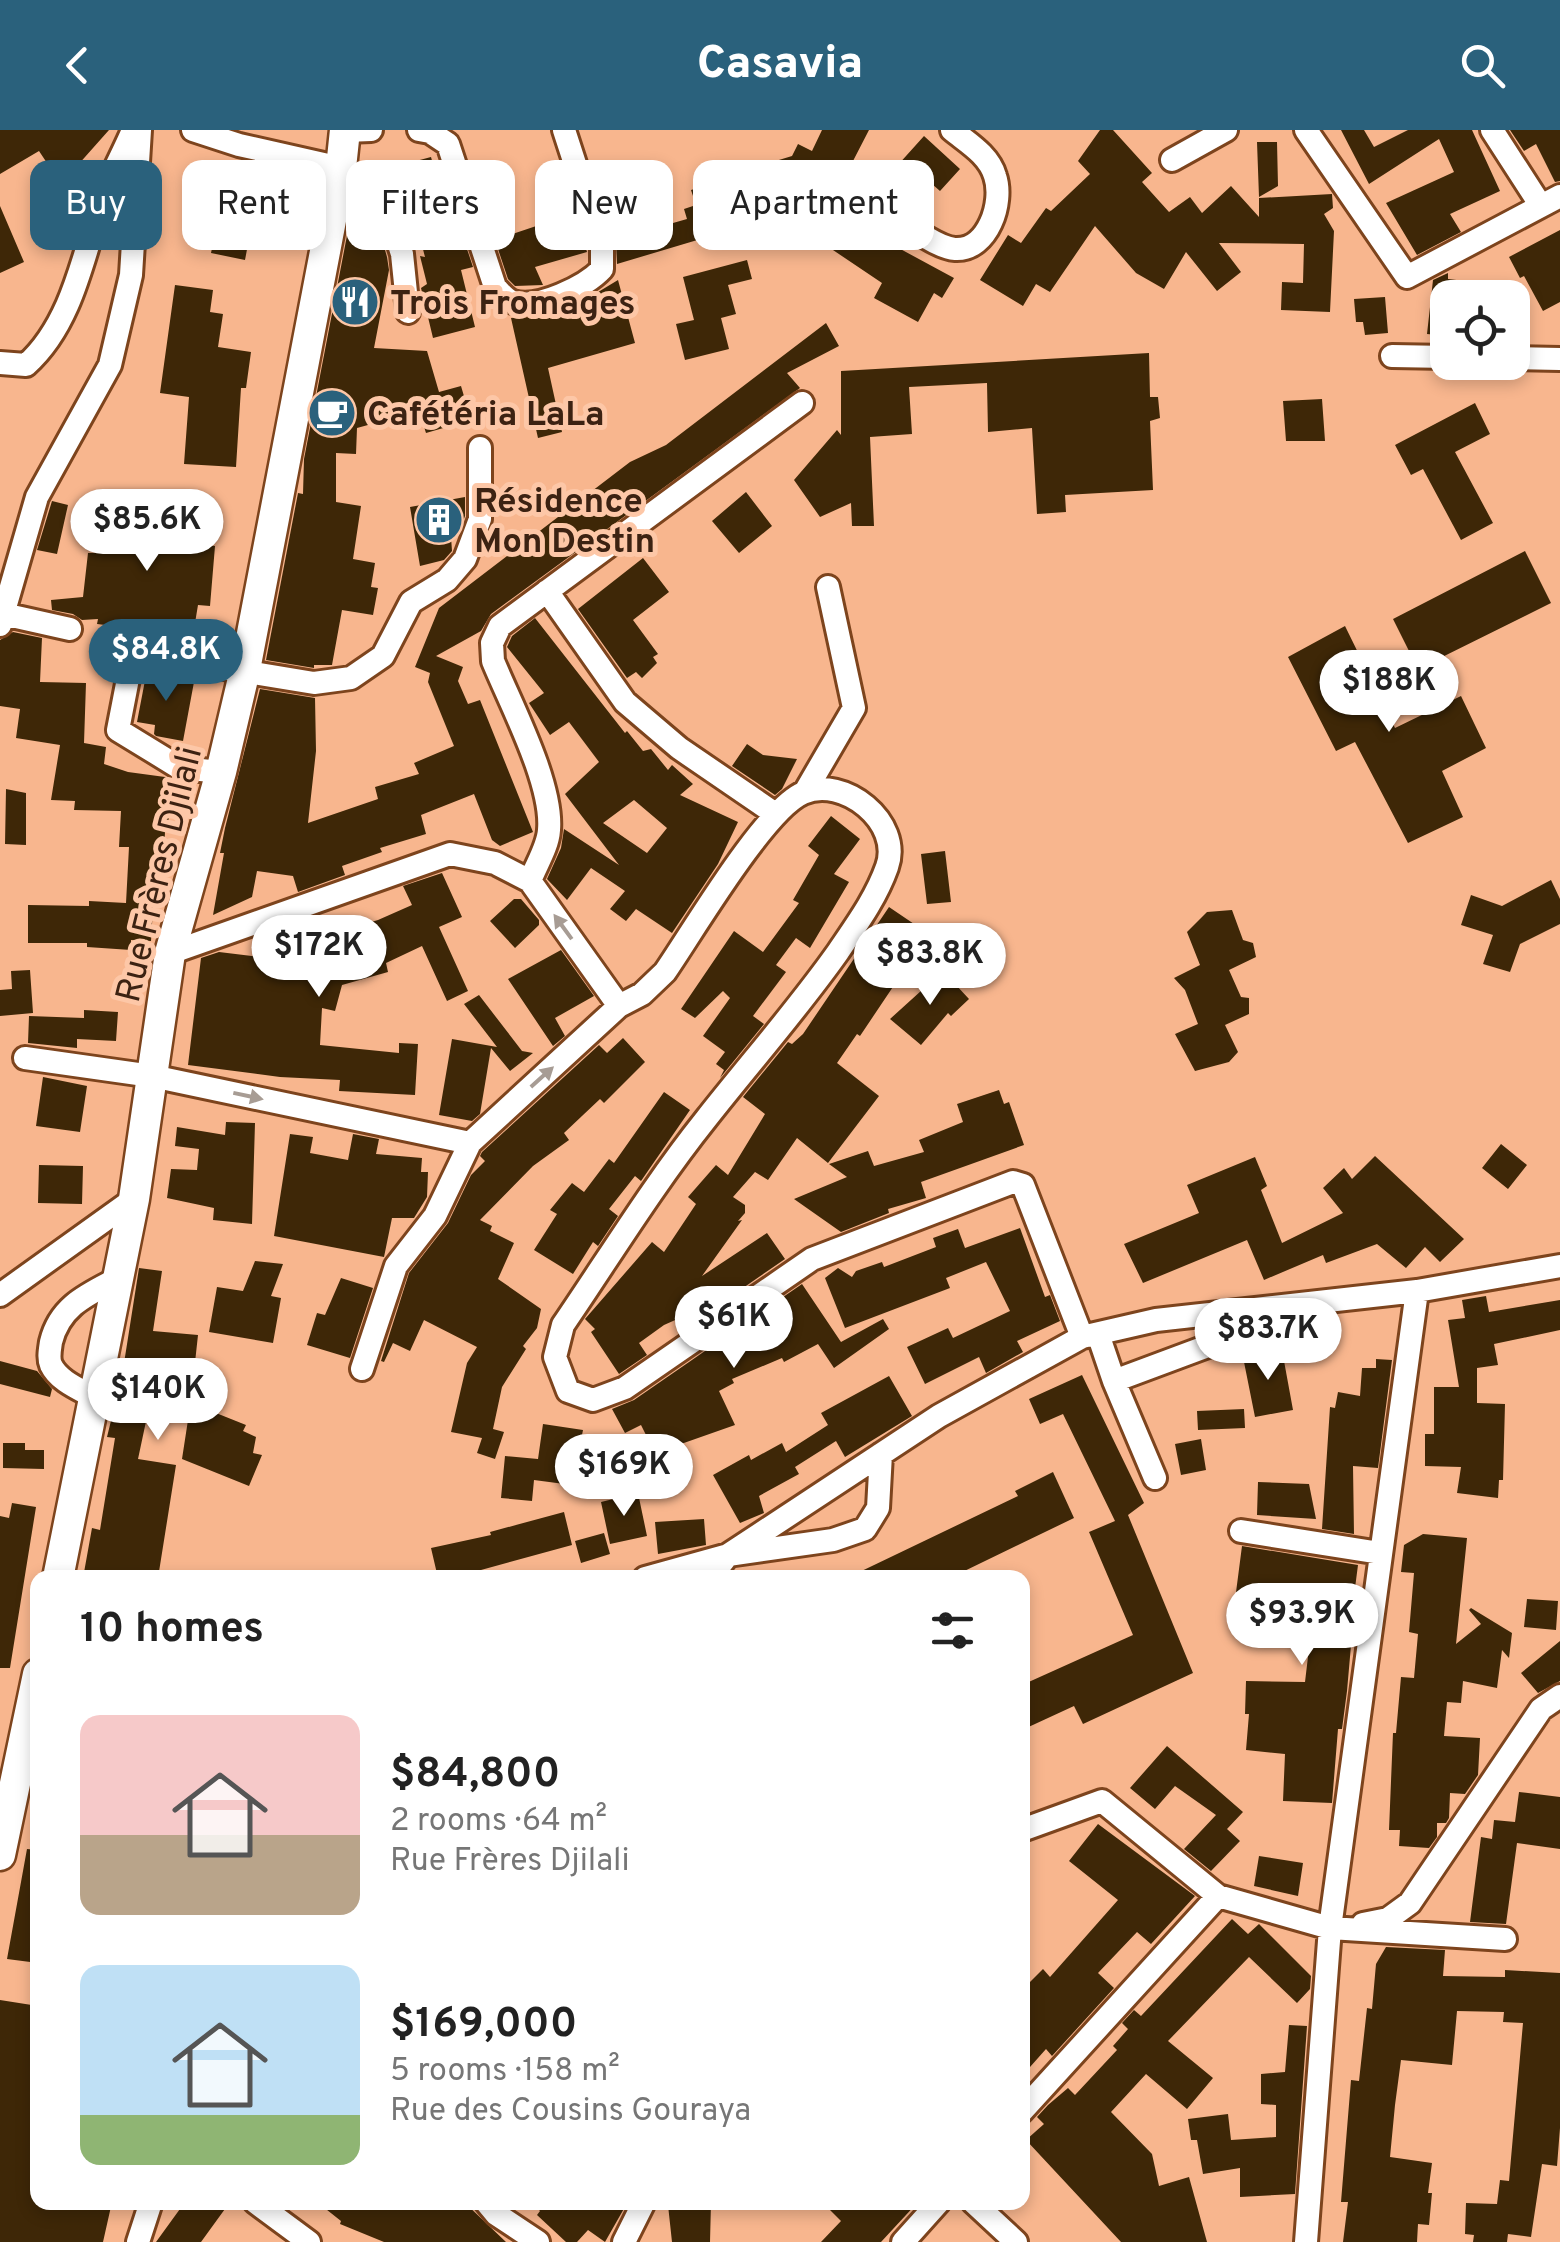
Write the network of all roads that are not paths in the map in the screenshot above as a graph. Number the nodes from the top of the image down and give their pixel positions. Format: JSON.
{"nodes":[{"id":1,"x":137,"y":130,"type":"edge"},
{"id":2,"x":193,"y":130,"type":"edge"},
{"id":3,"x":372,"y":130,"type":"edge"},
{"id":4,"x":419,"y":130,"type":"edge"},
{"id":5,"x":564,"y":130,"type":"edge"},
{"id":6,"x":952,"y":130,"type":"edge"},
{"id":7,"x":1226,"y":130,"type":"edge"},
{"id":8,"x":1306,"y":130,"type":"edge"},
{"id":9,"x":1492,"y":130,"type":"edge"},
{"id":10,"x":345,"y":131,"type":"edge"},
{"id":11,"x":1172,"y":160,"type":"dead end"},
{"id":12,"x":341,"y":168,"type":"junction"},
{"id":13,"x":1550,"y":201,"type":"edge"},
{"id":14,"x":934,"y":240,"type":"edge"},
{"id":15,"x":408,"y":312,"type":"dead end"},
{"id":16,"x":1392,"y":356,"type":"dead end"},
{"id":17,"x":1430,"y":357,"type":"edge"},
{"id":18,"x":1530,"y":359,"type":"edge"},
{"id":19,"x":1560,"y":360,"type":"edge"},
{"id":20,"x":0,"y":363,"type":"edge"},
{"id":21,"x":802,"y":402,"type":"dead end"},
{"id":22,"x":480,"y":448,"type":"dead end"},
{"id":23,"x":828,"y":587,"type":"dead end"},
{"id":24,"x":546,"y":592,"type":"junction"},
{"id":25,"x":2,"y":619,"type":"edge"},
{"id":26,"x":70,"y":629,"type":"dead end"},
{"id":27,"x":245,"y":670,"type":"junction"},
{"id":28,"x":221,"y":772,"type":"junction"},
{"id":29,"x":805,"y":792,"type":"junction"},
{"id":30,"x":774,"y":813,"type":"junction"},
{"id":31,"x":530,"y":881,"type":"junction"},
{"id":32,"x":170,"y":952,"type":"junction"},
{"id":33,"x":619,"y":1006,"type":"junction"},
{"id":34,"x":25,"y":1058,"type":"dead end"},
{"id":35,"x":152,"y":1076,"type":"junction"},
{"id":36,"x":470,"y":1142,"type":"junction"},
{"id":37,"x":134,"y":1198,"type":"junction"},
{"id":38,"x":1560,"y":1266,"type":"edge"},
{"id":39,"x":119,"y":1278,"type":"junction"},
{"id":40,"x":1417,"y":1292,"type":"junction"},
{"id":41,"x":0,"y":1295,"type":"edge"},
{"id":42,"x":1090,"y":1335,"type":"junction"},
{"id":43,"x":1216,"y":1343,"type":"dead end"},
{"id":44,"x":362,"y":1370,"type":"dead end"},
{"id":45,"x":1114,"y":1380,"type":"junction"},
{"id":46,"x":96,"y":1398,"type":"junction"},
{"id":47,"x":881,"y":1454,"type":"junction"},
{"id":48,"x":1155,"y":1478,"type":"dead end"},
{"id":49,"x":1242,"y":1531,"type":"dead end"},
{"id":50,"x":1380,"y":1553,"type":"junction"},
{"id":51,"x":728,"y":1555,"type":"junction"},
{"id":52,"x":60,"y":1570,"type":"edge"},
{"id":53,"x":674,"y":1570,"type":"edge"},
{"id":54,"x":716,"y":1570,"type":"edge"},
{"id":55,"x":1560,"y":1696,"type":"edge"},
{"id":56,"x":30,"y":1705,"type":"edge"},
{"id":57,"x":5,"y":1803,"type":"edge"},
{"id":58,"x":1030,"y":1827,"type":"edge"},
{"id":59,"x":0,"y":1855,"type":"edge"},
{"id":60,"x":1218,"y":1896,"type":"junction"},
{"id":61,"x":1330,"y":1928,"type":"junction"},
{"id":62,"x":1505,"y":1939,"type":"dead end"},
{"id":63,"x":1030,"y":2102,"type":"edge"},
{"id":64,"x":148,"y":2210,"type":"edge"},
{"id":65,"x":266,"y":2210,"type":"edge"},
{"id":66,"x":493,"y":2210,"type":"edge"},
{"id":67,"x":640,"y":2210,"type":"edge"},
{"id":68,"x":932,"y":2210,"type":"edge"},
{"id":69,"x":982,"y":2210,"type":"edge"},
{"id":70,"x":138,"y":2242,"type":"edge"},
{"id":71,"x":309,"y":2242,"type":"edge"},
{"id":72,"x":538,"y":2242,"type":"edge"},
{"id":73,"x":624,"y":2242,"type":"edge"},
{"id":74,"x":903,"y":2242,"type":"edge"},
{"id":75,"x":1016,"y":2242,"type":"edge"},
{"id":76,"x":1306,"y":2242,"type":"edge"}],
"edges":[{"from":1,"to":20,"type":"street"},
{"from":1,"to":25,"type":"street"},
{"from":2,"to":12,"type":"street"},
{"from":3,"to":10,"type":"street"},
{"from":4,"to":5,"type":"street"},
{"from":6,"to":14,"type":"street"},
{"from":7,"to":11,"type":"street"},
{"from":8,"to":13,"type":"street"},
{"from":9,"to":13,"type":"street"},
{"from":10,"to":12,"type":"main road","name":"Rue Frères Djilali"},
{"from":12,"to":15,"type":"street"},
{"from":12,"to":27,"type":"main road","name":"Rue Frères Djilali"},
{"from":16,"to":17,"type":"street"},
{"from":18,"to":19,"type":"street"},
{"from":21,"to":24,"type":"street"},
{"from":22,"to":27,"type":"street"},
{"from":23,"to":29,"type":"street"},
{"from":24,"to":30,"type":"street"},
{"from":24,"to":31,"type":"street"},
{"from":25,"to":26,"type":"street"},
{"from":27,"to":28,"type":"main road","name":"Rue Frères Djilali"},
{"from":27,"to":28,"type":"street"},
{"from":28,"to":32,"type":"main road","name":"Rue Frères Djilali"},
{"from":29,"to":30,"type":"street"},
{"from":29,"to":42,"type":"street"},
{"from":30,"to":33,"type":"street"},
{"from":31,"to":32,"type":"street"},
{"from":33,"to":31,"type":"street","one_way":true},
{"from":32,"to":35,"type":"main road","name":"Rue Frères Djilali"},
{"from":36,"to":33,"type":"street","one_way":true},
{"from":34,"to":35,"type":"street"},
{"from":35,"to":36,"type":"street","one_way":true},
{"from":35,"to":37,"type":"main road","name":"Rue Frères Djilali"},
{"from":36,"to":44,"type":"street"},
{"from":37,"to":39,"type":"main road","name":"Rue Frères Djilali"},
{"from":37,"to":41,"type":"street"},
{"from":38,"to":40,"type":"street"},
{"from":39,"to":46,"type":"main road","name":"Rue Frères Djilali"},
{"from":39,"to":46,"type":"street"},
{"from":40,"to":42,"type":"street"},
{"from":40,"to":50,"type":"street"},
{"from":42,"to":45,"type":"street"},
{"from":42,"to":47,"type":"street"},
{"from":43,"to":45,"type":"street"},
{"from":45,"to":48,"type":"street"},
{"from":46,"to":52,"type":"main road","name":"Rue Frères Djilali"},
{"from":47,"to":51,"type":"street"},
{"from":47,"to":51,"type":"street"},
{"from":49,"to":50,"type":"street"},
{"from":50,"to":61,"type":"street"},
{"from":51,"to":53,"type":"street"},
{"from":51,"to":54,"type":"street"},
{"from":55,"to":61,"type":"street"},
{"from":56,"to":57,"type":"main road"},
{"from":57,"to":59,"type":"main road"},
{"from":58,"to":60,"type":"street"},
{"from":60,"to":61,"type":"street"},
{"from":60,"to":63,"type":"street"},
{"from":61,"to":62,"type":"street"},
{"from":61,"to":76,"type":"street"},
{"from":64,"to":70,"type":"street"},
{"from":65,"to":71,"type":"street"},
{"from":66,"to":72,"type":"street"},
{"from":67,"to":73,"type":"street"},
{"from":68,"to":74,"type":"street"},
{"from":69,"to":75,"type":"street"}]}
